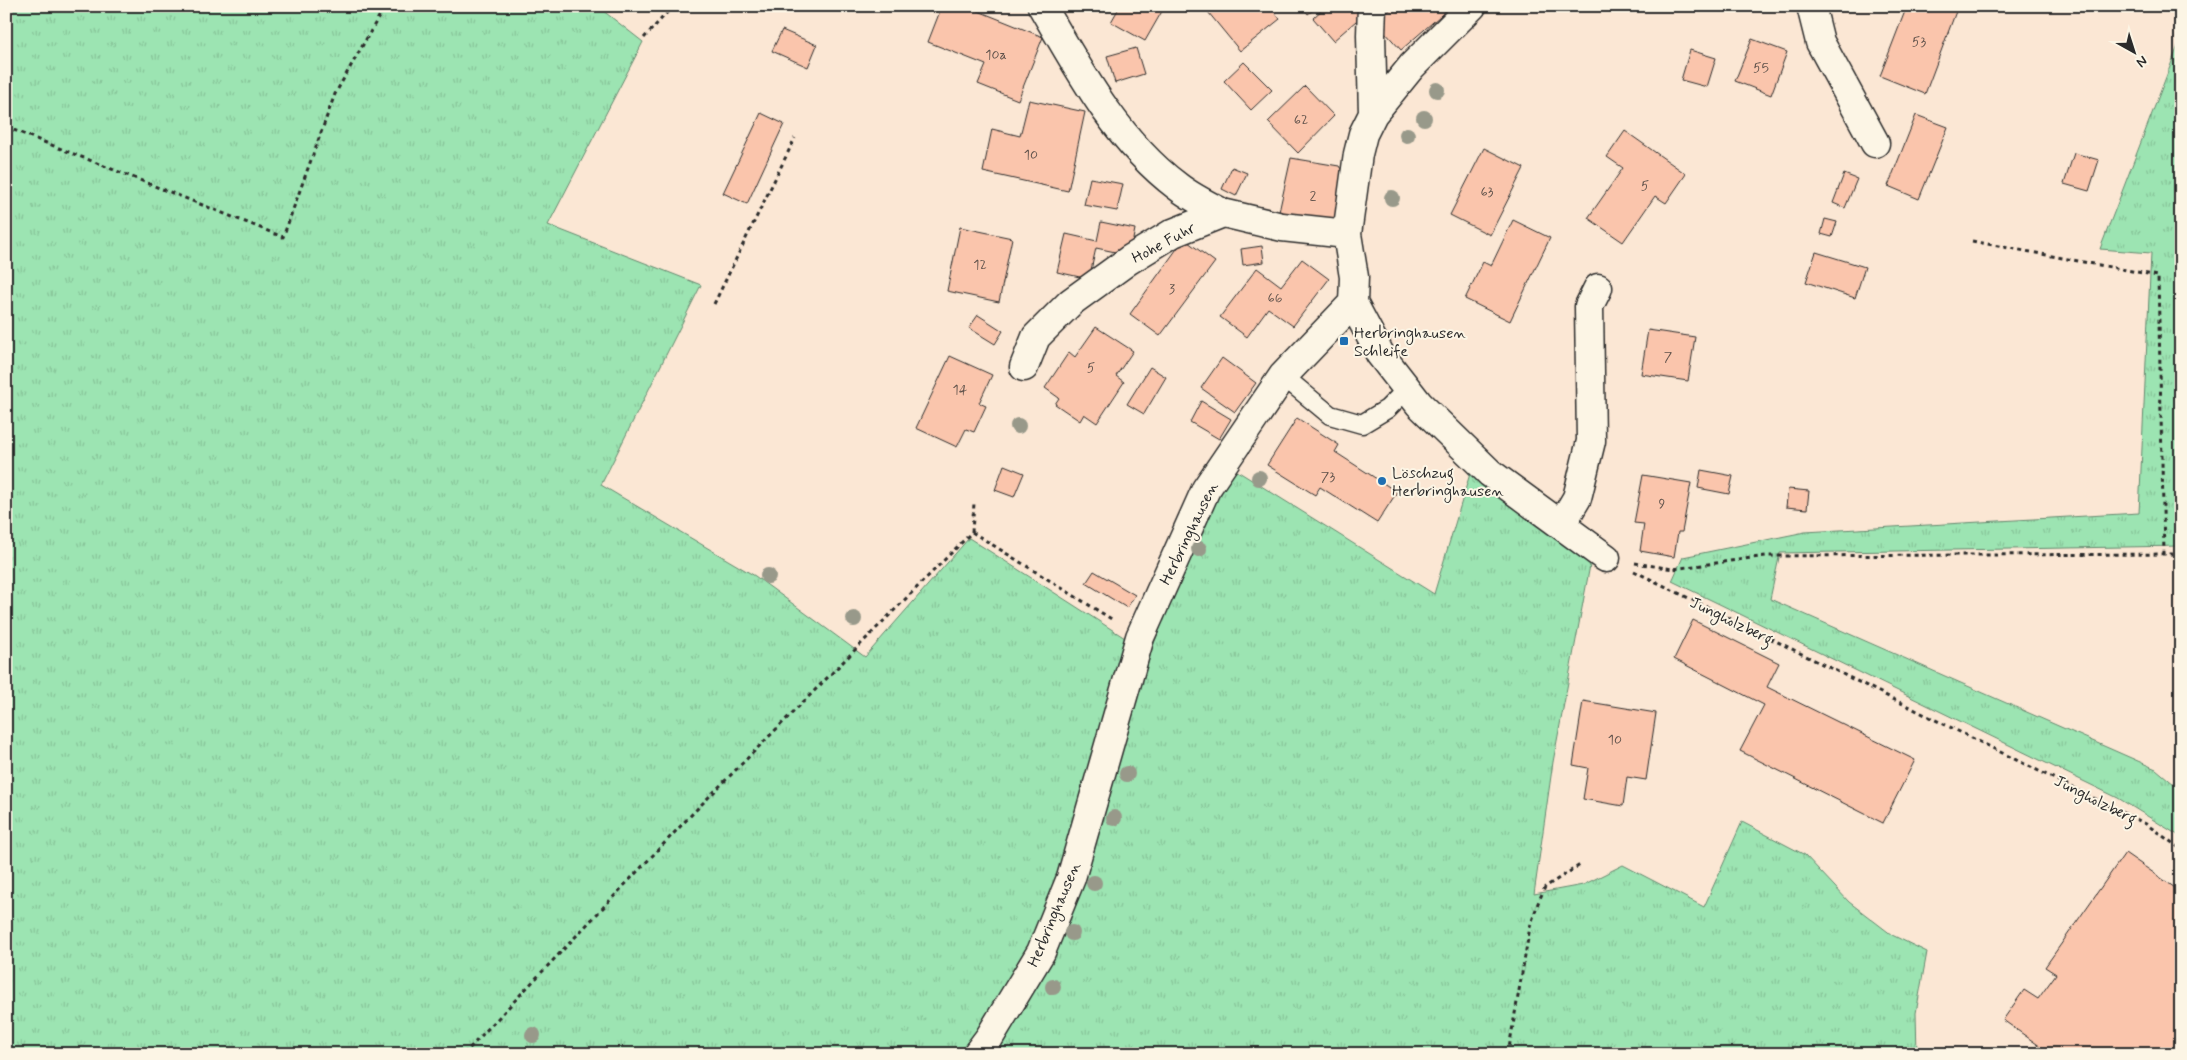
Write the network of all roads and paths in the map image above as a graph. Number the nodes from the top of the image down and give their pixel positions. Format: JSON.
{"nodes":[{"id":1,"x":385,"y":6,"type":"edge"},
{"id":2,"x":673,"y":6,"type":"edge"},
{"id":3,"x":1042,"y":6,"type":"edge"},
{"id":4,"x":1372,"y":6,"type":"edge"},
{"id":5,"x":1472,"y":6,"type":"edge"},
{"id":6,"x":1811,"y":6,"type":"edge"},
{"id":7,"x":644,"y":38,"type":"dead end"},
{"id":8,"x":1373,"y":114,"type":"junction"},
{"id":9,"x":6,"y":128,"type":"edge"},
{"id":10,"x":796,"y":138,"type":"dead end"},
{"id":11,"x":1875,"y":143,"type":"dead end"},
{"id":12,"x":1223,"y":213,"type":"junction"},
{"id":13,"x":1347,"y":234,"type":"junction"},
{"id":14,"x":1972,"y":240,"type":"dead end"},
{"id":15,"x":1598,"y":288,"type":"dead end"},
{"id":16,"x":1353,"y":303,"type":"junction"},
{"id":17,"x":714,"y":304,"type":"dead end"},
{"id":18,"x":1024,"y":367,"type":"dead end"},
{"id":19,"x":1283,"y":376,"type":"junction"},
{"id":20,"x":1407,"y":389,"type":"junction"},
{"id":21,"x":974,"y":503,"type":"dead end"},
{"id":22,"x":1561,"y":525,"type":"junction"},
{"id":23,"x":972,"y":532,"type":"junction"},
{"id":24,"x":2164,"y":554,"type":"junction"},
{"id":25,"x":2181,"y":554,"type":"edge"},
{"id":26,"x":1606,"y":558,"type":"junction"},
{"id":27,"x":1140,"y":637,"type":"junction"},
{"id":28,"x":2181,"y":849,"type":"edge"},
{"id":29,"x":1580,"y":866,"type":"dead end"},
{"id":30,"x":464,"y":1054,"type":"edge"},
{"id":31,"x":977,"y":1054,"type":"edge"},
{"id":32,"x":1508,"y":1054,"type":"edge"}],
"edges":[{"from":1,"to":9,"type":"path"},
{"from":2,"to":7,"type":"path"},
{"from":3,"to":12,"type":"street"},
{"from":4,"to":8,"type":"street"},
{"from":5,"to":8,"type":"street"},
{"from":6,"to":11,"type":"street"},
{"from":8,"to":13,"type":"street"},
{"from":10,"to":17,"type":"path"},
{"from":12,"to":13,"type":"street"},
{"from":12,"to":18,"type":"street","name":"Hohe Fuhr"},
{"from":13,"to":16,"type":"street"},
{"from":14,"to":24,"type":"path"},
{"from":15,"to":22,"type":"street"},
{"from":16,"to":19,"type":"street","name":"Herbringhausen"},
{"from":16,"to":20,"type":"street"},
{"from":19,"to":20,"type":"lane"},
{"from":19,"to":27,"type":"street","name":"Herbringhausen"},
{"from":20,"to":22,"type":"street"},
{"from":21,"to":23,"type":"path"},
{"from":22,"to":26,"type":"street"},
{"from":23,"to":27,"type":"path"},
{"from":23,"to":30,"type":"path"},
{"from":24,"to":25,"type":"path"},
{"from":24,"to":26,"type":"path"},
{"from":26,"to":28,"type":"path","name":"Jungholzberg"},
{"from":27,"to":31,"type":"street","name":"Herbringhausen"},
{"from":29,"to":32,"type":"path"}]}
